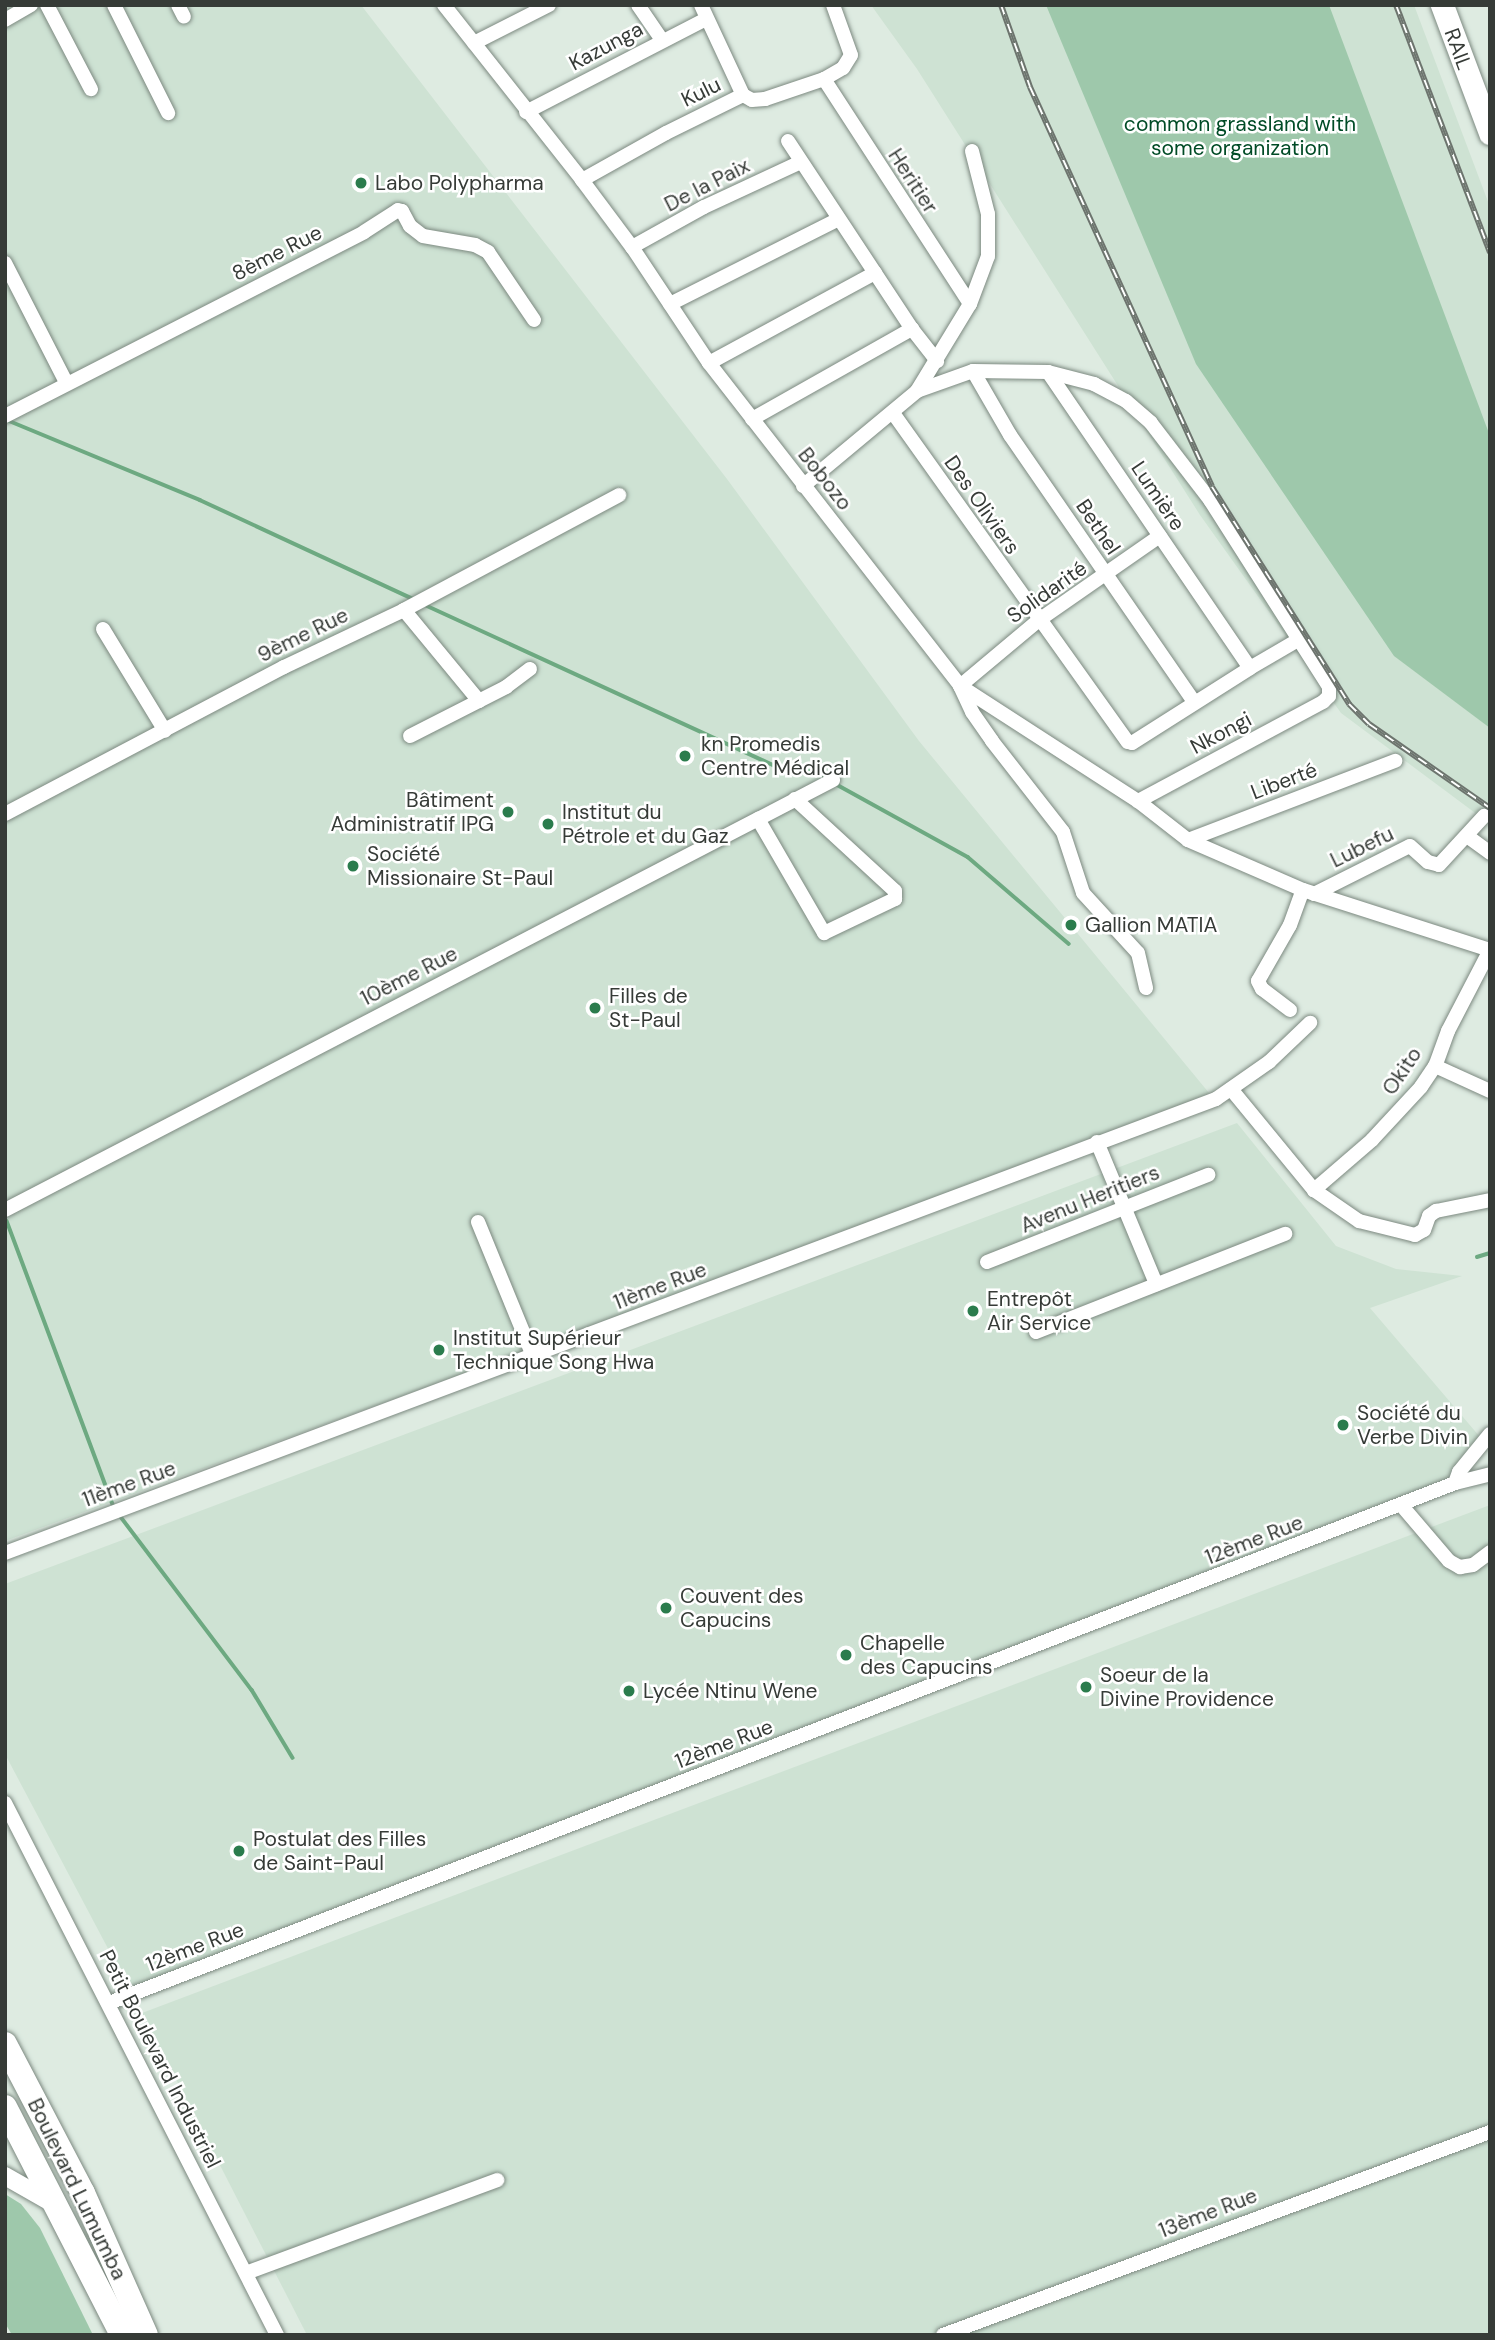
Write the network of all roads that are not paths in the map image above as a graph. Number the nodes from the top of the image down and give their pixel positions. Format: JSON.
{"nodes":[{"id":1,"x":31,"y":5,"type":"edge"},
{"id":2,"x":47,"y":5,"type":"edge"},
{"id":3,"x":114,"y":5,"type":"edge"},
{"id":4,"x":444,"y":5,"type":"edge"},
{"id":5,"x":549,"y":5,"type":"edge"},
{"id":6,"x":638,"y":5,"type":"edge"},
{"id":7,"x":833,"y":5,"type":"edge"},
{"id":8,"x":1442,"y":5,"type":"edge"},
{"id":9,"x":703,"y":12,"type":"edge"},
{"id":10,"x":5,"y":20,"type":"edge"},
{"id":11,"x":662,"y":40,"type":"junction"},
{"id":12,"x":474,"y":43,"type":"junction"},
{"id":13,"x":824,"y":79,"type":"junction"},
{"id":14,"x":91,"y":89,"type":"dead end"},
{"id":15,"x":743,"y":95,"type":"junction"},
{"id":16,"x":526,"y":112,"type":"junction"},
{"id":17,"x":168,"y":113,"type":"dead end"},
{"id":18,"x":1490,"y":133,"type":"edge"},
{"id":19,"x":788,"y":141,"type":"dead end"},
{"id":20,"x":971,"y":151,"type":"dead end"},
{"id":21,"x":801,"y":162,"type":"junction"},
{"id":22,"x":582,"y":180,"type":"junction"},
{"id":23,"x":839,"y":219,"type":"junction"},
{"id":24,"x":632,"y":247,"type":"junction"},
{"id":25,"x":5,"y":263,"type":"edge"},
{"id":26,"x":875,"y":273,"type":"junction"},
{"id":27,"x":670,"y":304,"type":"junction"},
{"id":28,"x":970,"y":304,"type":"junction"},
{"id":29,"x":534,"y":320,"type":"dead end"},
{"id":30,"x":912,"y":329,"type":"junction"},
{"id":31,"x":937,"y":361,"type":"junction"},
{"id":32,"x":709,"y":363,"type":"junction"},
{"id":33,"x":973,"y":371,"type":"junction"},
{"id":34,"x":1048,"y":372,"type":"junction"},
{"id":35,"x":66,"y":382,"type":"junction"},
{"id":36,"x":917,"y":391,"type":"junction"},
{"id":37,"x":10,"y":413,"type":"edge"},
{"id":38,"x":893,"y":413,"type":"junction"},
{"id":39,"x":752,"y":419,"type":"junction"},
{"id":40,"x":803,"y":486,"type":"junction"},
{"id":41,"x":619,"y":495,"type":"dead end"},
{"id":42,"x":1160,"y":536,"type":"junction"},
{"id":43,"x":1106,"y":575,"type":"junction"},
{"id":44,"x":404,"y":610,"type":"junction"},
{"id":45,"x":1039,"y":620,"type":"junction"},
{"id":46,"x":103,"y":629,"type":"dead end"},
{"id":47,"x":1298,"y":640,"type":"junction"},
{"id":48,"x":1250,"y":668,"type":"junction"},
{"id":49,"x":530,"y":669,"type":"dead end"},
{"id":50,"x":960,"y":686,"type":"junction"},
{"id":51,"x":479,"y":701,"type":"junction"},
{"id":52,"x":1194,"y":702,"type":"junction"},
{"id":53,"x":164,"y":731,"type":"junction"},
{"id":54,"x":410,"y":736,"type":"dead end"},
{"id":55,"x":1395,"y":761,"type":"dead end"},
{"id":56,"x":833,"y":780,"type":"dead end"},
{"id":57,"x":795,"y":799,"type":"junction"},
{"id":58,"x":1138,"y":801,"type":"junction"},
{"id":59,"x":5,"y":814,"type":"edge"},
{"id":60,"x":1484,"y":816,"type":"dead end"},
{"id":61,"x":758,"y":819,"type":"junction"},
{"id":62,"x":1467,"y":836,"type":"junction"},
{"id":63,"x":1188,"y":840,"type":"junction"},
{"id":64,"x":1490,"y":853,"type":"edge"},
{"id":65,"x":1309,"y":892,"type":"junction"},
{"id":66,"x":1490,"y":950,"type":"edge"},
{"id":67,"x":1146,"y":988,"type":"dead end"},
{"id":68,"x":1290,"y":1010,"type":"dead end"},
{"id":69,"x":1310,"y":1023,"type":"dead end"},
{"id":70,"x":1435,"y":1066,"type":"junction"},
{"id":71,"x":1231,"y":1089,"type":"junction"},
{"id":72,"x":1490,"y":1091,"type":"edge"},
{"id":73,"x":1097,"y":1142,"type":"junction"},
{"id":74,"x":1208,"y":1175,"type":"dead end"},
{"id":75,"x":1314,"y":1190,"type":"junction"},
{"id":76,"x":1490,"y":1200,"type":"edge"},
{"id":77,"x":1124,"y":1207,"type":"junction"},
{"id":78,"x":5,"y":1210,"type":"edge"},
{"id":79,"x":478,"y":1222,"type":"dead end"},
{"id":80,"x":1285,"y":1234,"type":"dead end"},
{"id":81,"x":987,"y":1262,"type":"dead end"},
{"id":82,"x":1156,"y":1284,"type":"junction"},
{"id":83,"x":1036,"y":1332,"type":"dead end"},
{"id":84,"x":533,"y":1356,"type":"junction"},
{"id":85,"x":1490,"y":1434,"type":"edge"},
{"id":86,"x":1490,"y":1474,"type":"edge"},
{"id":87,"x":1455,"y":1483,"type":"junction"},
{"id":88,"x":1402,"y":1506,"type":"junction"},
{"id":89,"x":1490,"y":1552,"type":"edge"},
{"id":90,"x":5,"y":1553,"type":"edge"},
{"id":91,"x":5,"y":1803,"type":"edge"},
{"id":92,"x":109,"y":2003,"type":"junction"},
{"id":93,"x":5,"y":2044,"type":"edge"},
{"id":94,"x":5,"y":2107,"type":"edge"},
{"id":95,"x":1490,"y":2132,"type":"edge"},
{"id":96,"x":5,"y":2176,"type":"edge"},
{"id":97,"x":497,"y":2180,"type":"dead end"},
{"id":98,"x":54,"y":2204,"type":"junction"},
{"id":99,"x":246,"y":2273,"type":"junction"},
{"id":100,"x":122,"y":2335,"type":"edge"},
{"id":101,"x":146,"y":2335,"type":"edge"},
{"id":102,"x":277,"y":2335,"type":"edge"},
{"id":103,"x":943,"y":2335,"type":"edge"}],
"edges":[{"from":1,"to":10,"type":"street"},
{"from":2,"to":14,"type":"street"},
{"from":3,"to":17,"type":"street"},
{"from":4,"to":12,"type":"street","name":"Bobozo"},
{"from":5,"to":12,"type":"street"},
{"from":6,"to":11,"type":"street"},
{"from":7,"to":13,"type":"street","name":"Kulu"},
{"from":8,"to":18,"type":"main road","name":"RAIL"},
{"from":9,"to":11,"type":"street","name":"Kazunga"},
{"from":9,"to":15,"type":"street"},
{"from":11,"to":16,"type":"street","name":"Kazunga"},
{"from":12,"to":16,"type":"street","name":"Bobozo"},
{"from":13,"to":15,"type":"street","name":"Kulu"},
{"from":13,"to":28,"type":"street","name":"Heritier"},
{"from":15,"to":22,"type":"street","name":"Kulu"},
{"from":16,"to":22,"type":"street","name":"Bobozo"},
{"from":19,"to":21,"type":"street"},
{"from":20,"to":28,"type":"street"},
{"from":21,"to":23,"type":"street"},
{"from":21,"to":24,"type":"street","name":"De la Paix"},
{"from":22,"to":24,"type":"street","name":"Bobozo"},
{"from":23,"to":26,"type":"street"},
{"from":23,"to":27,"type":"street"},
{"from":24,"to":27,"type":"street","name":"Bobozo"},
{"from":25,"to":35,"type":"street"},
{"from":26,"to":30,"type":"street"},
{"from":26,"to":32,"type":"street"},
{"from":27,"to":32,"type":"street","name":"Bobozo"},
{"from":28,"to":31,"type":"street"},
{"from":29,"to":35,"type":"street","name":"8ème Rue"},
{"from":30,"to":31,"type":"street"},
{"from":30,"to":39,"type":"street"},
{"from":31,"to":36,"type":"street"},
{"from":32,"to":39,"type":"street","name":"Bobozo"},
{"from":33,"to":34,"type":"street"},
{"from":33,"to":36,"type":"street"},
{"from":33,"to":43,"type":"street","name":"Bethel"},
{"from":34,"to":42,"type":"street","name":"Lumière"},
{"from":34,"to":47,"type":"street"},
{"from":35,"to":37,"type":"street","name":"8ème Rue"},
{"from":36,"to":38,"type":"street"},
{"from":38,"to":40,"type":"street"},
{"from":38,"to":45,"type":"street","name":"Des Oliviers"},
{"from":39,"to":40,"type":"street","name":"Bobozo"},
{"from":40,"to":50,"type":"street","name":"Bobozo"},
{"from":41,"to":44,"type":"street","name":"9ème Rue"},
{"from":42,"to":43,"type":"street","name":"Solidarité"},
{"from":42,"to":48,"type":"street","name":"Lumière"},
{"from":43,"to":45,"type":"street","name":"Solidarité"},
{"from":43,"to":52,"type":"street","name":"Bethel"},
{"from":44,"to":51,"type":"street"},
{"from":44,"to":53,"type":"street","name":"9ème Rue"},
{"from":45,"to":50,"type":"street","name":"Solidarité"},
{"from":45,"to":52,"type":"street"},
{"from":46,"to":53,"type":"street"},
{"from":47,"to":48,"type":"street"},
{"from":47,"to":58,"type":"street","name":"Nkongi"},
{"from":48,"to":52,"type":"street"},
{"from":49,"to":51,"type":"street"},
{"from":50,"to":58,"type":"street"},
{"from":50,"to":67,"type":"street","name":"Bobozo"},
{"from":51,"to":54,"type":"street"},
{"from":53,"to":59,"type":"street","name":"9ème Rue"},
{"from":55,"to":63,"type":"street","name":"Liberté"},
{"from":56,"to":57,"type":"street","name":"10ème Rue"},
{"from":57,"to":61,"type":"street","name":"10ème Rue"},
{"from":57,"to":61,"type":"street"},
{"from":58,"to":63,"type":"street"},
{"from":60,"to":62,"type":"street","name":"Lubefu"},
{"from":61,"to":78,"type":"street","name":"10ème Rue"},
{"from":62,"to":64,"type":"street"},
{"from":62,"to":65,"type":"street","name":"Lubefu"},
{"from":63,"to":65,"type":"street"},
{"from":65,"to":66,"type":"street"},
{"from":65,"to":68,"type":"street"},
{"from":66,"to":70,"type":"street","name":"Okito"},
{"from":69,"to":71,"type":"street","name":"11ème Rue"},
{"from":70,"to":72,"type":"street"},
{"from":70,"to":75,"type":"street","name":"Okito"},
{"from":71,"to":73,"type":"street","name":"11ème Rue"},
{"from":71,"to":75,"type":"street"},
{"from":73,"to":77,"type":"street"},
{"from":73,"to":84,"type":"street","name":"11ème Rue"},
{"from":74,"to":77,"type":"street","name":"Avenu Heritiers"},
{"from":75,"to":76,"type":"street"},
{"from":77,"to":81,"type":"street","name":"Avenu Heritiers"},
{"from":77,"to":82,"type":"street"},
{"from":79,"to":84,"type":"street"},
{"from":80,"to":82,"type":"street"},
{"from":82,"to":83,"type":"street"},
{"from":84,"to":90,"type":"street","name":"11ème Rue"},
{"from":85,"to":87,"type":"street"},
{"from":86,"to":87,"type":"street","name":"12ème Rue"},
{"from":87,"to":88,"type":"street","name":"12ème Rue"},
{"from":88,"to":89,"type":"street"},
{"from":88,"to":92,"type":"street","name":"12ème Rue"},
{"from":91,"to":92,"type":"street","name":"Petit Boulevard Industriel"},
{"from":92,"to":99,"type":"street","name":"Petit Boulevard Industriel"},
{"from":93,"to":101,"type":"highway","name":"Boulevard Lumumba"},
{"from":94,"to":98,"type":"highway","name":"Boulevard Lumumba"},
{"from":95,"to":103,"type":"street","name":"13ème Rue"},
{"from":96,"to":98,"type":"street"},
{"from":97,"to":99,"type":"street"},
{"from":98,"to":100,"type":"highway","name":"Boulevard Lumumba"},
{"from":99,"to":102,"type":"street","name":"Petit Boulevard Industriel"}]}
